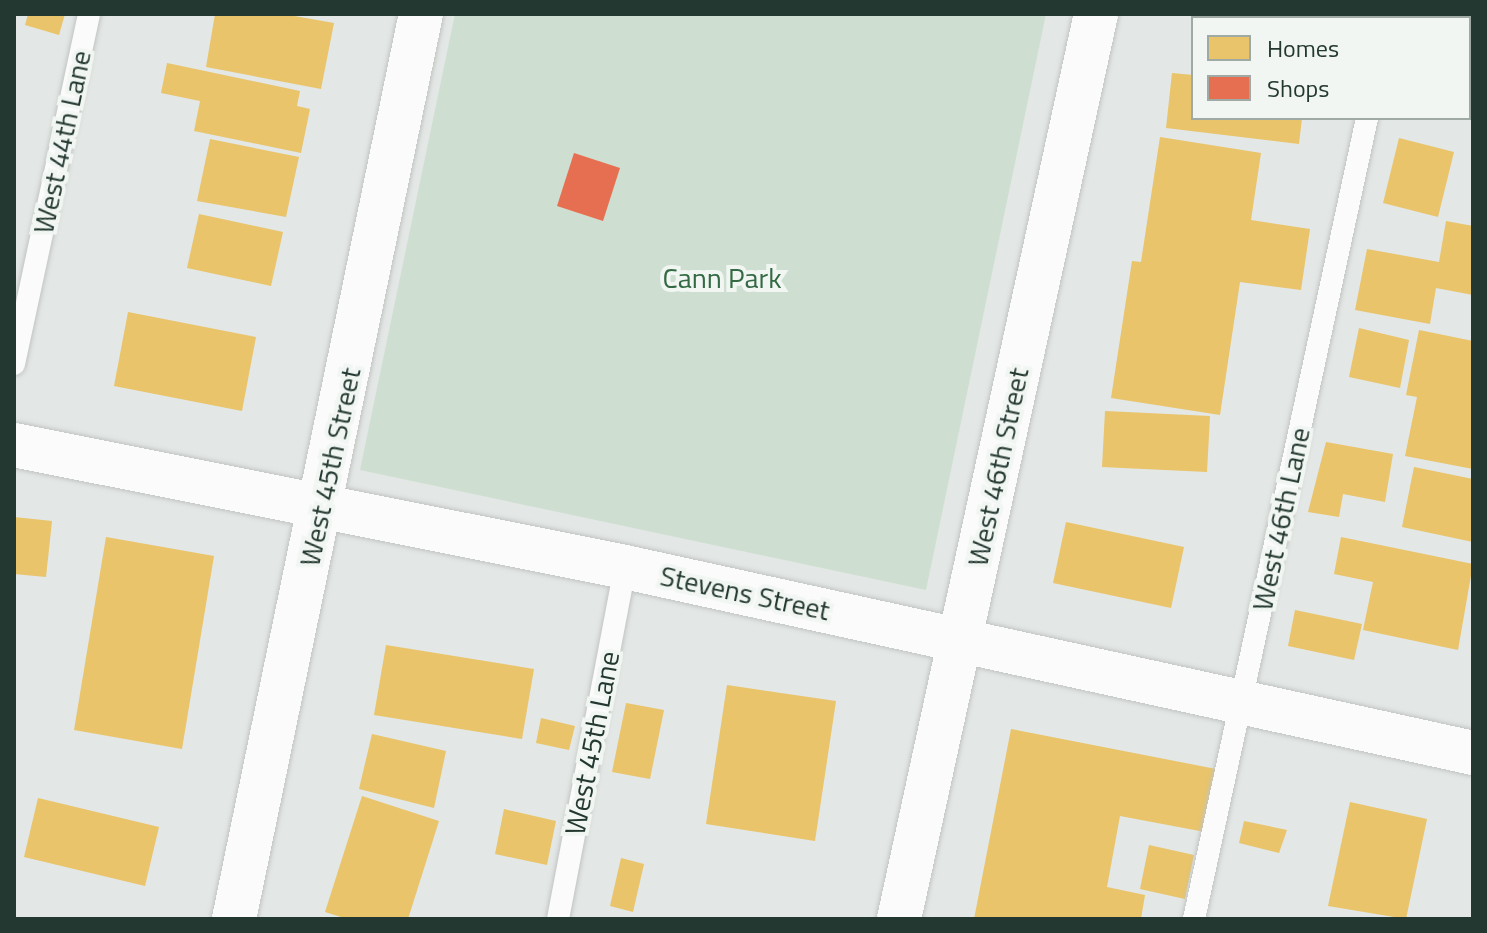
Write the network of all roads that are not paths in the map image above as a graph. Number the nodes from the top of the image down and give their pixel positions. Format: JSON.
{"nodes":[{"id":1,"x":89,"y":14,"type":"edge"},
{"id":2,"x":421,"y":14,"type":"edge"},
{"id":3,"x":1096,"y":14,"type":"edge"},
{"id":4,"x":1367,"y":120,"type":"edge"},
{"id":5,"x":14,"y":364,"type":"edge"},
{"id":6,"x":14,"y":445,"type":"edge"},
{"id":7,"x":322,"y":507,"type":"junction"},
{"id":8,"x":625,"y":567,"type":"junction"},
{"id":9,"x":960,"y":641,"type":"junction"},
{"id":10,"x":1241,"y":705,"type":"junction"},
{"id":11,"x":1473,"y":753,"type":"edge"},
{"id":12,"x":234,"y":919,"type":"edge"},
{"id":13,"x":558,"y":919,"type":"edge"},
{"id":14,"x":899,"y":919,"type":"edge"},
{"id":15,"x":1194,"y":919,"type":"edge"}],
"edges":[{"from":1,"to":5,"type":"lane","name":"West 44th Lane"},
{"from":2,"to":7,"type":"street","name":"West 45th Street"},
{"from":3,"to":9,"type":"street","name":"West 46th Street"},
{"from":4,"to":10,"type":"lane","name":"West 46th Lane"},
{"from":6,"to":7,"type":"street","name":"Stevens Street"},
{"from":7,"to":8,"type":"street","name":"Stevens Street"},
{"from":7,"to":12,"type":"street","name":"West 45th Street"},
{"from":8,"to":9,"type":"street","name":"Stevens Street"},
{"from":8,"to":13,"type":"lane","name":"West 45th Lane"},
{"from":9,"to":10,"type":"street","name":"Stevens Street"},
{"from":9,"to":14,"type":"street","name":"West 46th Street"},
{"from":10,"to":11,"type":"street","name":"Stevens Street"},
{"from":10,"to":15,"type":"lane","name":"West 46th Lane"}]}
